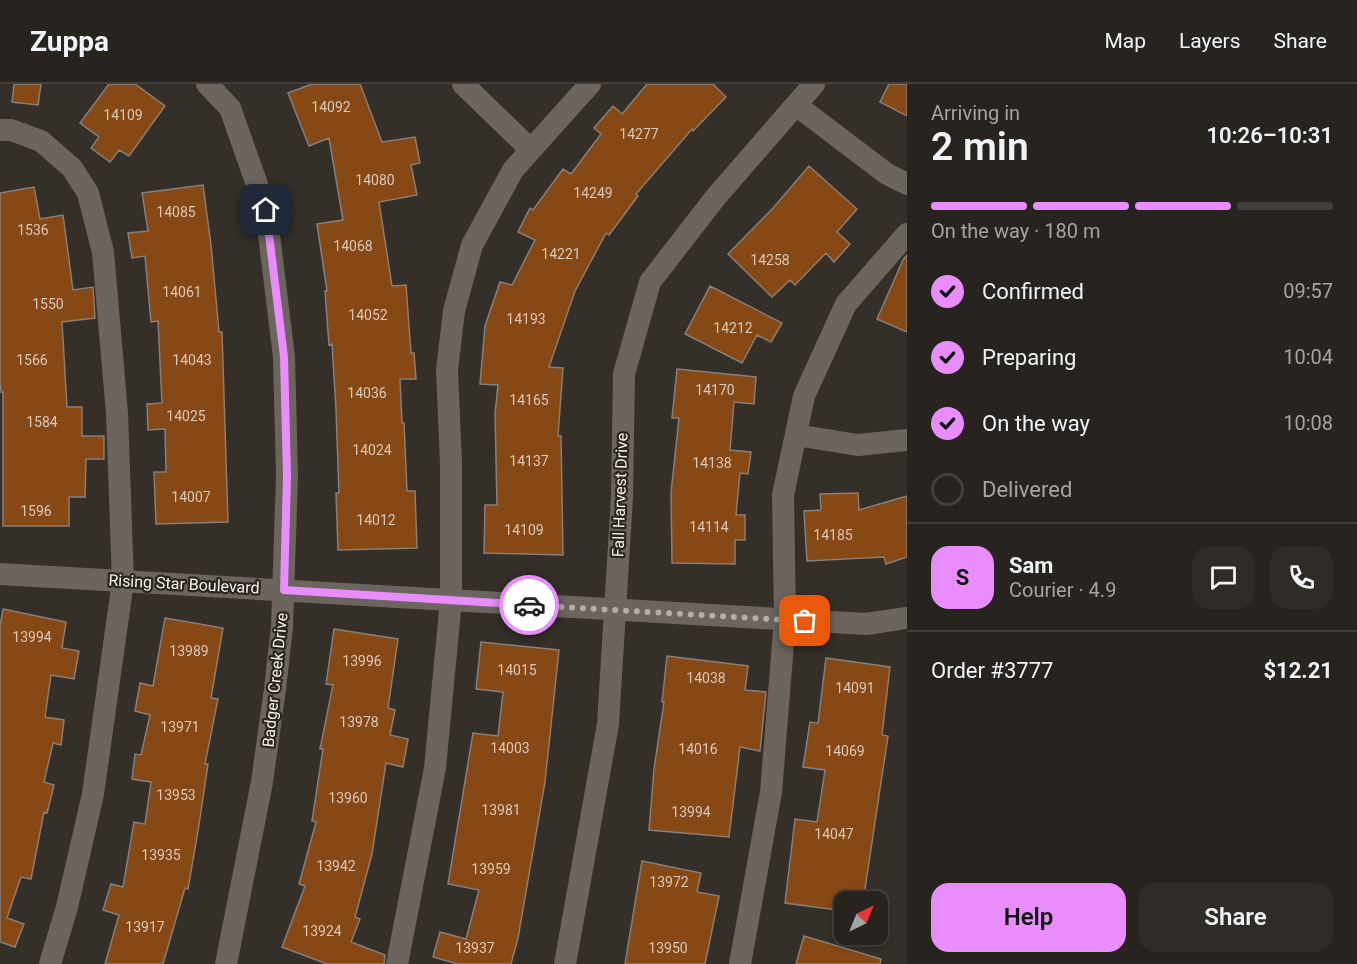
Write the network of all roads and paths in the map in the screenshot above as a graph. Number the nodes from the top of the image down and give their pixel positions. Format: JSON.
{"nodes":[{"id":1,"x":207,"y":84,"type":"edge"},
{"id":2,"x":463,"y":84,"type":"edge"},
{"id":3,"x":590,"y":84,"type":"edge"},
{"id":4,"x":814,"y":84,"type":"edge"},
{"id":5,"x":796,"y":105,"type":"junction"},
{"id":6,"x":0,"y":130,"type":"edge"},
{"id":7,"x":531,"y":150,"type":"junction"},
{"id":8,"x":907,"y":184,"type":"edge"},
{"id":9,"x":907,"y":234,"type":"edge"},
{"id":10,"x":796,"y":435,"type":"junction"},
{"id":11,"x":907,"y":440,"type":"edge"},
{"id":12,"x":0,"y":574,"type":"edge"},
{"id":13,"x":123,"y":581,"type":"junction"},
{"id":14,"x":284,"y":590,"type":"junction"},
{"id":15,"x":451,"y":600,"type":"junction"},
{"id":16,"x":615,"y":610,"type":"junction"},
{"id":17,"x":907,"y":618,"type":"edge"},
{"id":18,"x":785,"y":619,"type":"junction"},
{"id":19,"x":51,"y":964,"type":"edge"},
{"id":20,"x":226,"y":964,"type":"edge"},
{"id":21,"x":398,"y":964,"type":"edge"},
{"id":22,"x":565,"y":964,"type":"edge"},
{"id":23,"x":740,"y":964,"type":"edge"}],
"edges":[{"from":1,"to":14,"type":"street","name":"Badger Creek Drive"},
{"from":2,"to":7,"type":"street"},
{"from":3,"to":7,"type":"street"},
{"from":4,"to":5,"type":"street","name":"Fall Harvest Drive"},
{"from":5,"to":8,"type":"street"},
{"from":5,"to":16,"type":"street","name":"Fall Harvest Drive"},
{"from":6,"to":13,"type":"street"},
{"from":7,"to":15,"type":"street"},
{"from":9,"to":10,"type":"street"},
{"from":10,"to":11,"type":"street"},
{"from":10,"to":18,"type":"street"},
{"from":12,"to":13,"type":"street","name":"Rising Star Boulevard"},
{"from":13,"to":14,"type":"street","name":"Rising Star Boulevard"},
{"from":13,"to":19,"type":"street"},
{"from":14,"to":15,"type":"street","name":"Rising Star Boulevard"},
{"from":14,"to":20,"type":"street","name":"Badger Creek Drive"},
{"from":15,"to":16,"type":"street","name":"Rising Star Boulevard"},
{"from":15,"to":21,"type":"street"},
{"from":16,"to":18,"type":"street","name":"Rising Star Boulevard"},
{"from":16,"to":22,"type":"street","name":"Fall Harvest Drive"},
{"from":17,"to":18,"type":"street","name":"Rising Star Boulevard"},
{"from":18,"to":23,"type":"street"}]}
